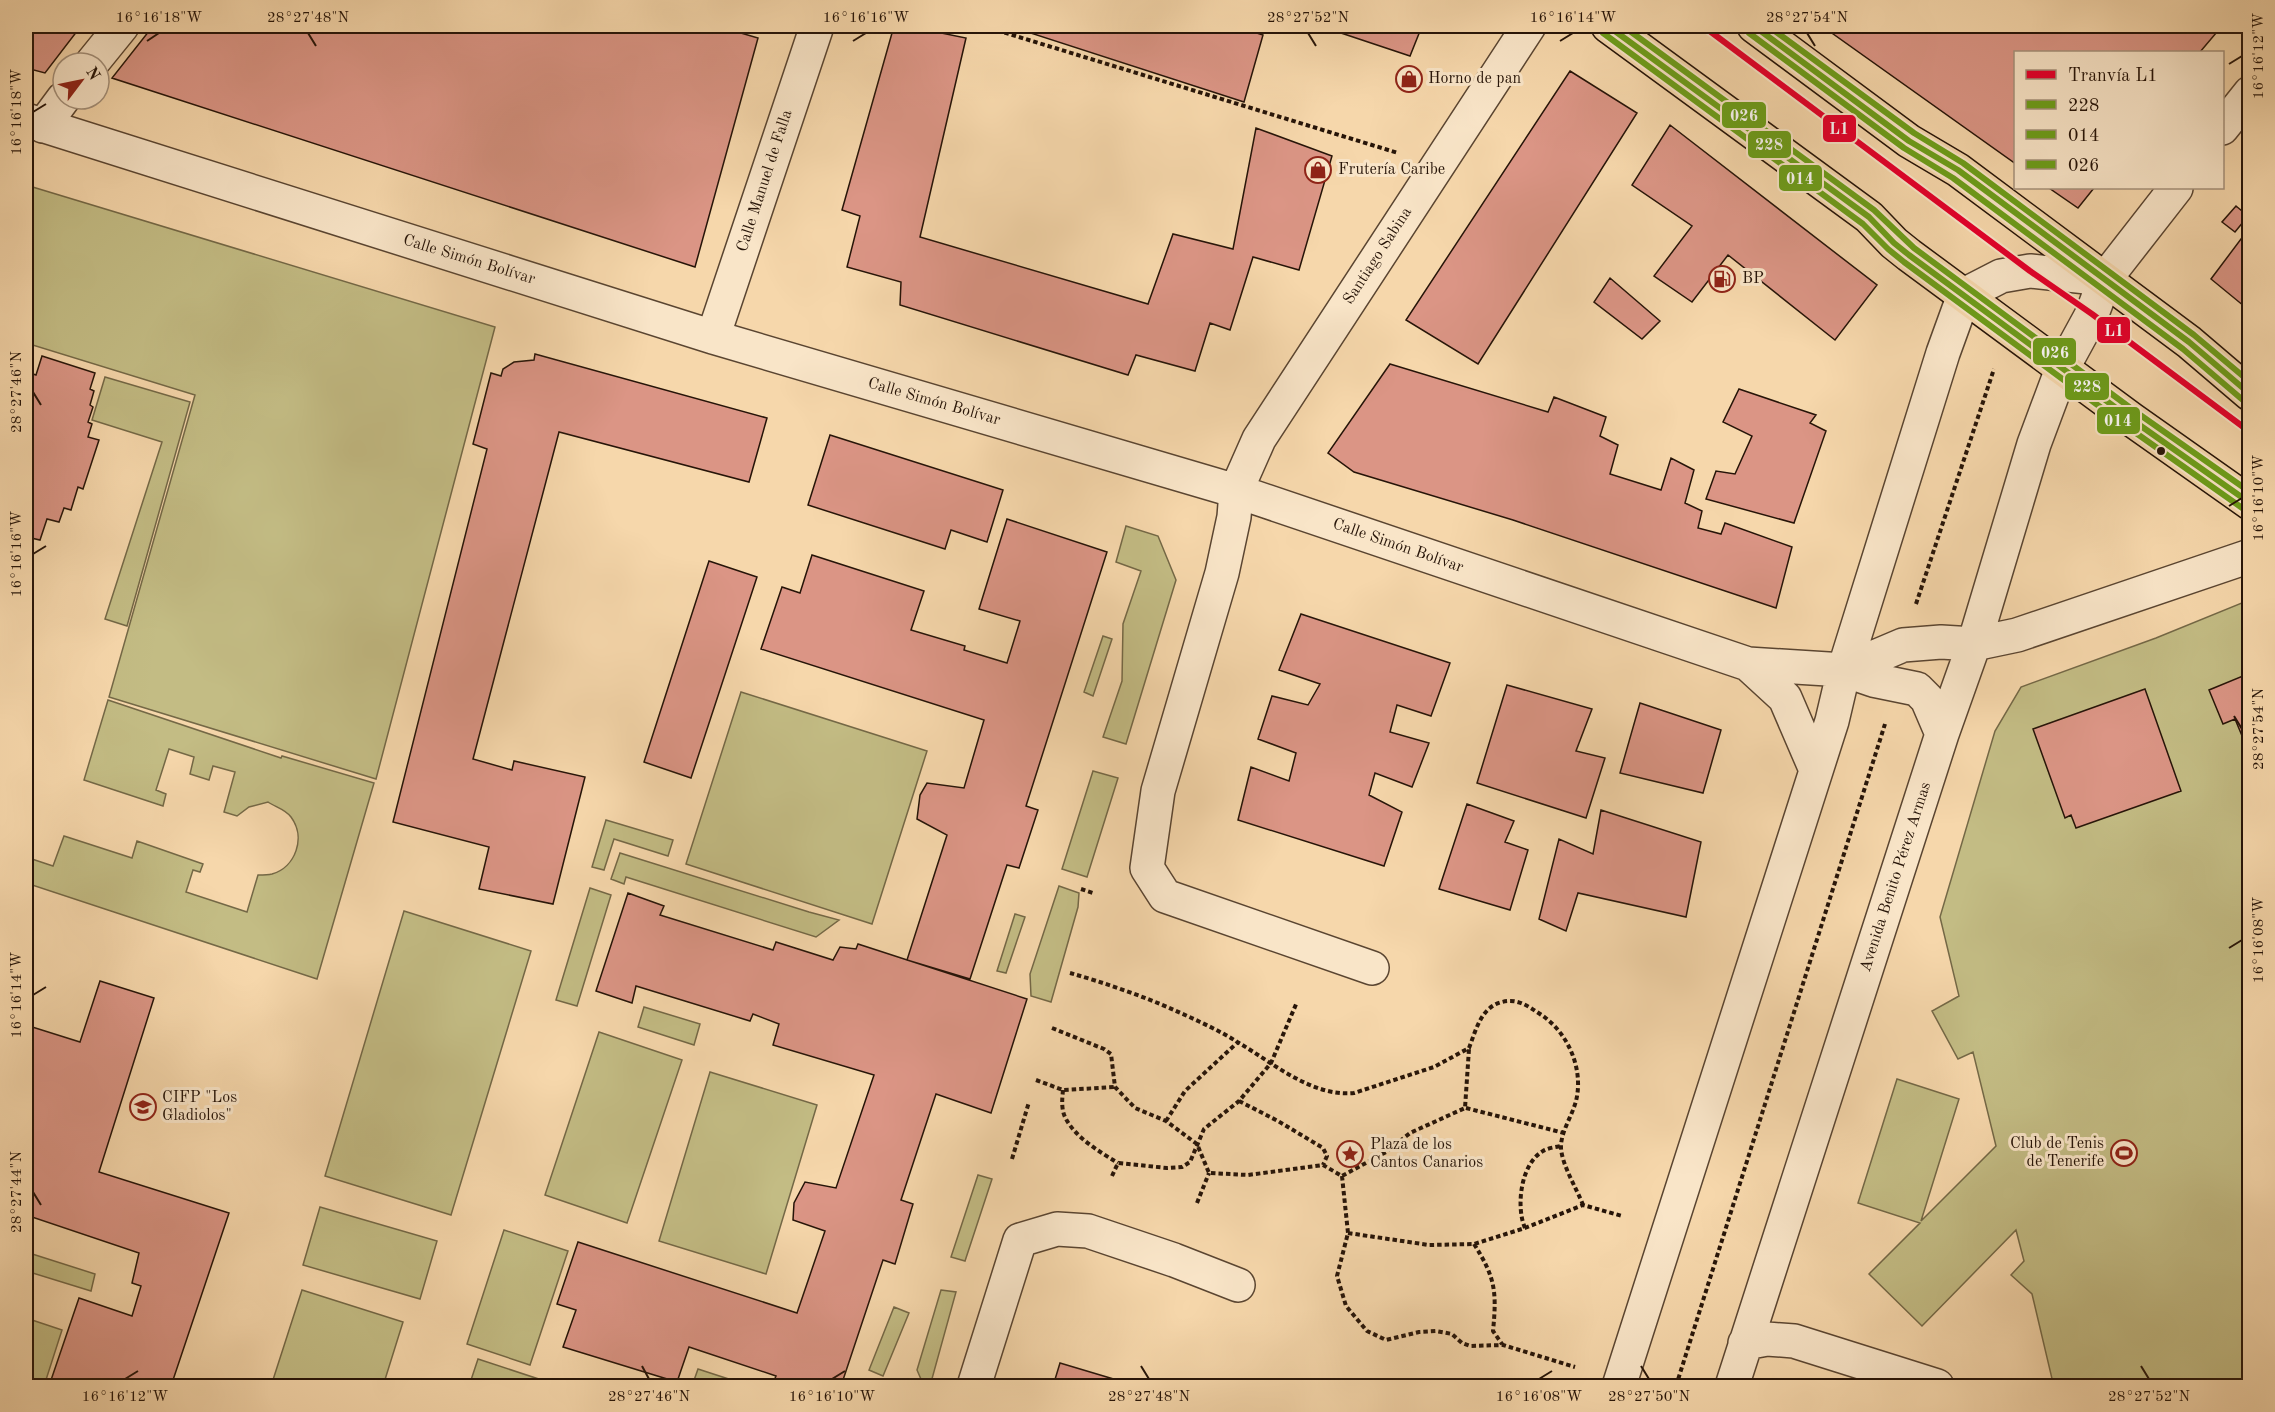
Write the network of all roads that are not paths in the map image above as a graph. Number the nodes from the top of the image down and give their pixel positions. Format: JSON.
{"nodes":[{"id":1,"x":122,"y":26,"type":"edge"},
{"id":2,"x":816,"y":26,"type":"edge"},
{"id":3,"x":1529,"y":26,"type":"edge"},
{"id":4,"x":1608,"y":26,"type":"edge"},
{"id":5,"x":1755,"y":26,"type":"edge"},
{"id":6,"x":102,"y":51,"type":"edge"},
{"id":7,"x":2250,"y":93,"type":"edge"},
{"id":8,"x":51,"y":109,"type":"edge"},
{"id":9,"x":34,"y":123,"type":"edge"},
{"id":10,"x":2224,"y":127,"type":"edge"},
{"id":11,"x":2175,"y":189,"type":"edge"},
{"id":12,"x":2105,"y":279,"type":"junction"},
{"id":13,"x":1964,"y":295,"type":"junction"},
{"id":14,"x":714,"y":337,"type":"junction"},
{"id":15,"x":2062,"y":369,"type":"junction"},
{"id":16,"x":2250,"y":394,"type":"edge"},
{"id":17,"x":1236,"y":491,"type":"junction"},
{"id":18,"x":2250,"y":503,"type":"edge"},
{"id":19,"x":2250,"y":556,"type":"edge"},
{"id":20,"x":1974,"y":644,"type":"junction"},
{"id":21,"x":1748,"y":664,"type":"junction"},
{"id":22,"x":1844,"y":670,"type":"junction"},
{"id":23,"x":1942,"y":734,"type":"junction"},
{"id":24,"x":1816,"y":770,"type":"junction"},
{"id":25,"x":1372,"y":968,"type":"dead end"},
{"id":26,"x":1238,"y":1285,"type":"dead end"},
{"id":27,"x":1745,"y":1343,"type":"junction"},
{"id":28,"x":974,"y":1386,"type":"edge"},
{"id":29,"x":1619,"y":1386,"type":"edge"},
{"id":30,"x":1732,"y":1386,"type":"edge"},
{"id":31,"x":1937,"y":1386,"type":"edge"}],
"edges":[{"from":1,"to":6,"type":"street"},
{"from":2,"to":14,"type":"street","name":"Calle Manuel de Falla"},
{"from":3,"to":17,"type":"street","name":"Santiago Sabina"},
{"from":4,"to":13,"type":"main road"},
{"from":5,"to":12,"type":"main road"},
{"from":7,"to":10,"type":"street"},
{"from":8,"to":9,"type":"street"},
{"from":9,"to":14,"type":"street","name":"Calle Simón Bolívar"},
{"from":11,"to":12,"type":"street","name":"Avenida Benito Pérez Armas"},
{"from":12,"to":13,"type":"street"},
{"from":12,"to":15,"type":"street","name":"Avenida Benito Pérez Armas"},
{"from":12,"to":16,"type":"main road"},
{"from":13,"to":15,"type":"main road"},
{"from":13,"to":22,"type":"street"},
{"from":14,"to":17,"type":"street","name":"Calle Simón Bolívar"},
{"from":15,"to":18,"type":"main road"},
{"from":15,"to":20,"type":"street","name":"Avenida Benito Pérez Armas"},
{"from":17,"to":21,"type":"street","name":"Calle Simón Bolívar"},
{"from":17,"to":25,"type":"street","name":"Santiago Sabina"},
{"from":19,"to":20,"type":"street"},
{"from":20,"to":22,"type":"street"},
{"from":20,"to":23,"type":"street","name":"Avenida Benito Pérez Armas"},
{"from":21,"to":22,"type":"street","name":"Calle Simón Bolívar"},
{"from":21,"to":24,"type":"street"},
{"from":22,"to":23,"type":"street"},
{"from":22,"to":24,"type":"street"},
{"from":23,"to":27,"type":"street","name":"Avenida Benito Pérez Armas"},
{"from":24,"to":29,"type":"street"},
{"from":26,"to":28,"type":"street"},
{"from":27,"to":30,"type":"street","name":"Avenida Benito Pérez Armas"},
{"from":27,"to":31,"type":"street"}]}
